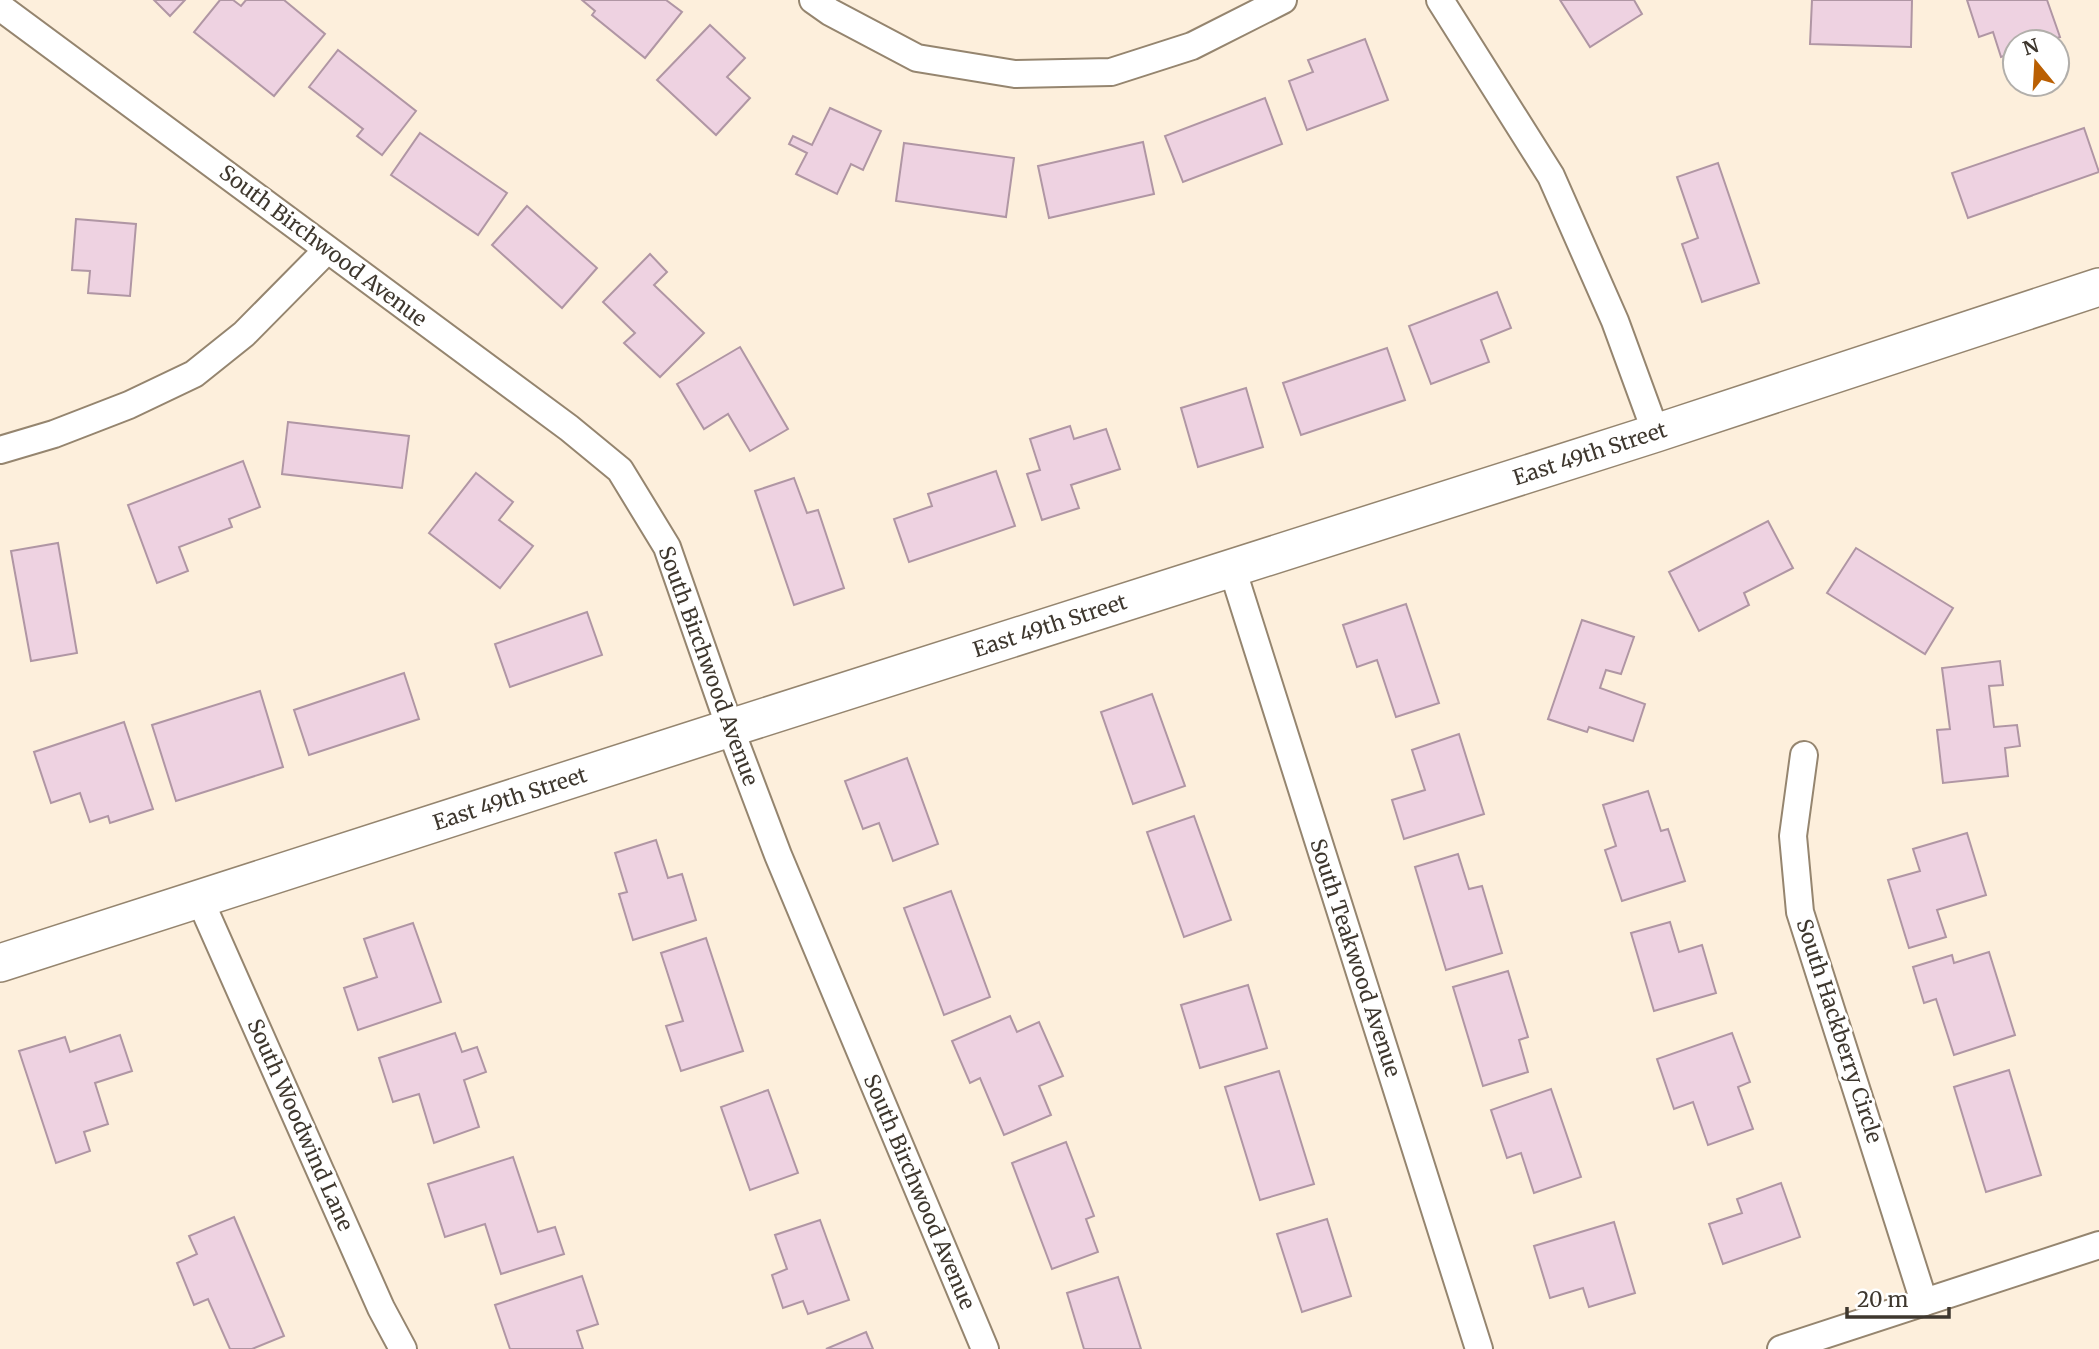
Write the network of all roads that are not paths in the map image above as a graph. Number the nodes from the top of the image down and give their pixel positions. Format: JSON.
{"nodes":[{"id":1,"x":813,"y":0,"type":"edge"},
{"id":2,"x":1283,"y":0,"type":"edge"},
{"id":3,"x":1440,"y":0,"type":"edge"},
{"id":4,"x":0,"y":7,"type":"edge"},
{"id":5,"x":327,"y":250,"type":"junction"},
{"id":6,"x":2099,"y":287,"type":"edge"},
{"id":7,"x":1656,"y":433,"type":"junction"},
{"id":8,"x":0,"y":450,"type":"edge"},
{"id":9,"x":1232,"y":568,"type":"junction"},
{"id":10,"x":730,"y":728,"type":"junction"},
{"id":11,"x":1804,"y":755,"type":"dead end"},
{"id":12,"x":200,"y":900,"type":"junction"},
{"id":13,"x":0,"y":963,"type":"edge"},
{"id":14,"x":2099,"y":1245,"type":"edge"},
{"id":15,"x":1924,"y":1301,"type":"junction"},
{"id":16,"x":403,"y":1349,"type":"edge"},
{"id":17,"x":985,"y":1349,"type":"edge"},
{"id":18,"x":1479,"y":1349,"type":"edge"},
{"id":19,"x":1781,"y":1349,"type":"edge"}],
"edges":[{"from":1,"to":2,"type":"street"},
{"from":3,"to":7,"type":"street"},
{"from":4,"to":5,"type":"street","name":"South Birchwood Avenue"},
{"from":5,"to":8,"type":"street"},
{"from":5,"to":10,"type":"street","name":"South Birchwood Avenue"},
{"from":6,"to":7,"type":"street","name":"East 49th Street"},
{"from":7,"to":9,"type":"street","name":"East 49th Street"},
{"from":9,"to":10,"type":"street","name":"East 49th Street"},
{"from":9,"to":18,"type":"street","name":"South Teakwood Avenue"},
{"from":10,"to":12,"type":"street","name":"East 49th Street"},
{"from":10,"to":17,"type":"street","name":"South Birchwood Avenue"},
{"from":11,"to":15,"type":"street","name":"South Hackberry Circle"},
{"from":12,"to":13,"type":"street","name":"East 49th Street"},
{"from":12,"to":16,"type":"street","name":"South Woodwind Lane"},
{"from":14,"to":15,"type":"street"},
{"from":15,"to":19,"type":"street"}]}
